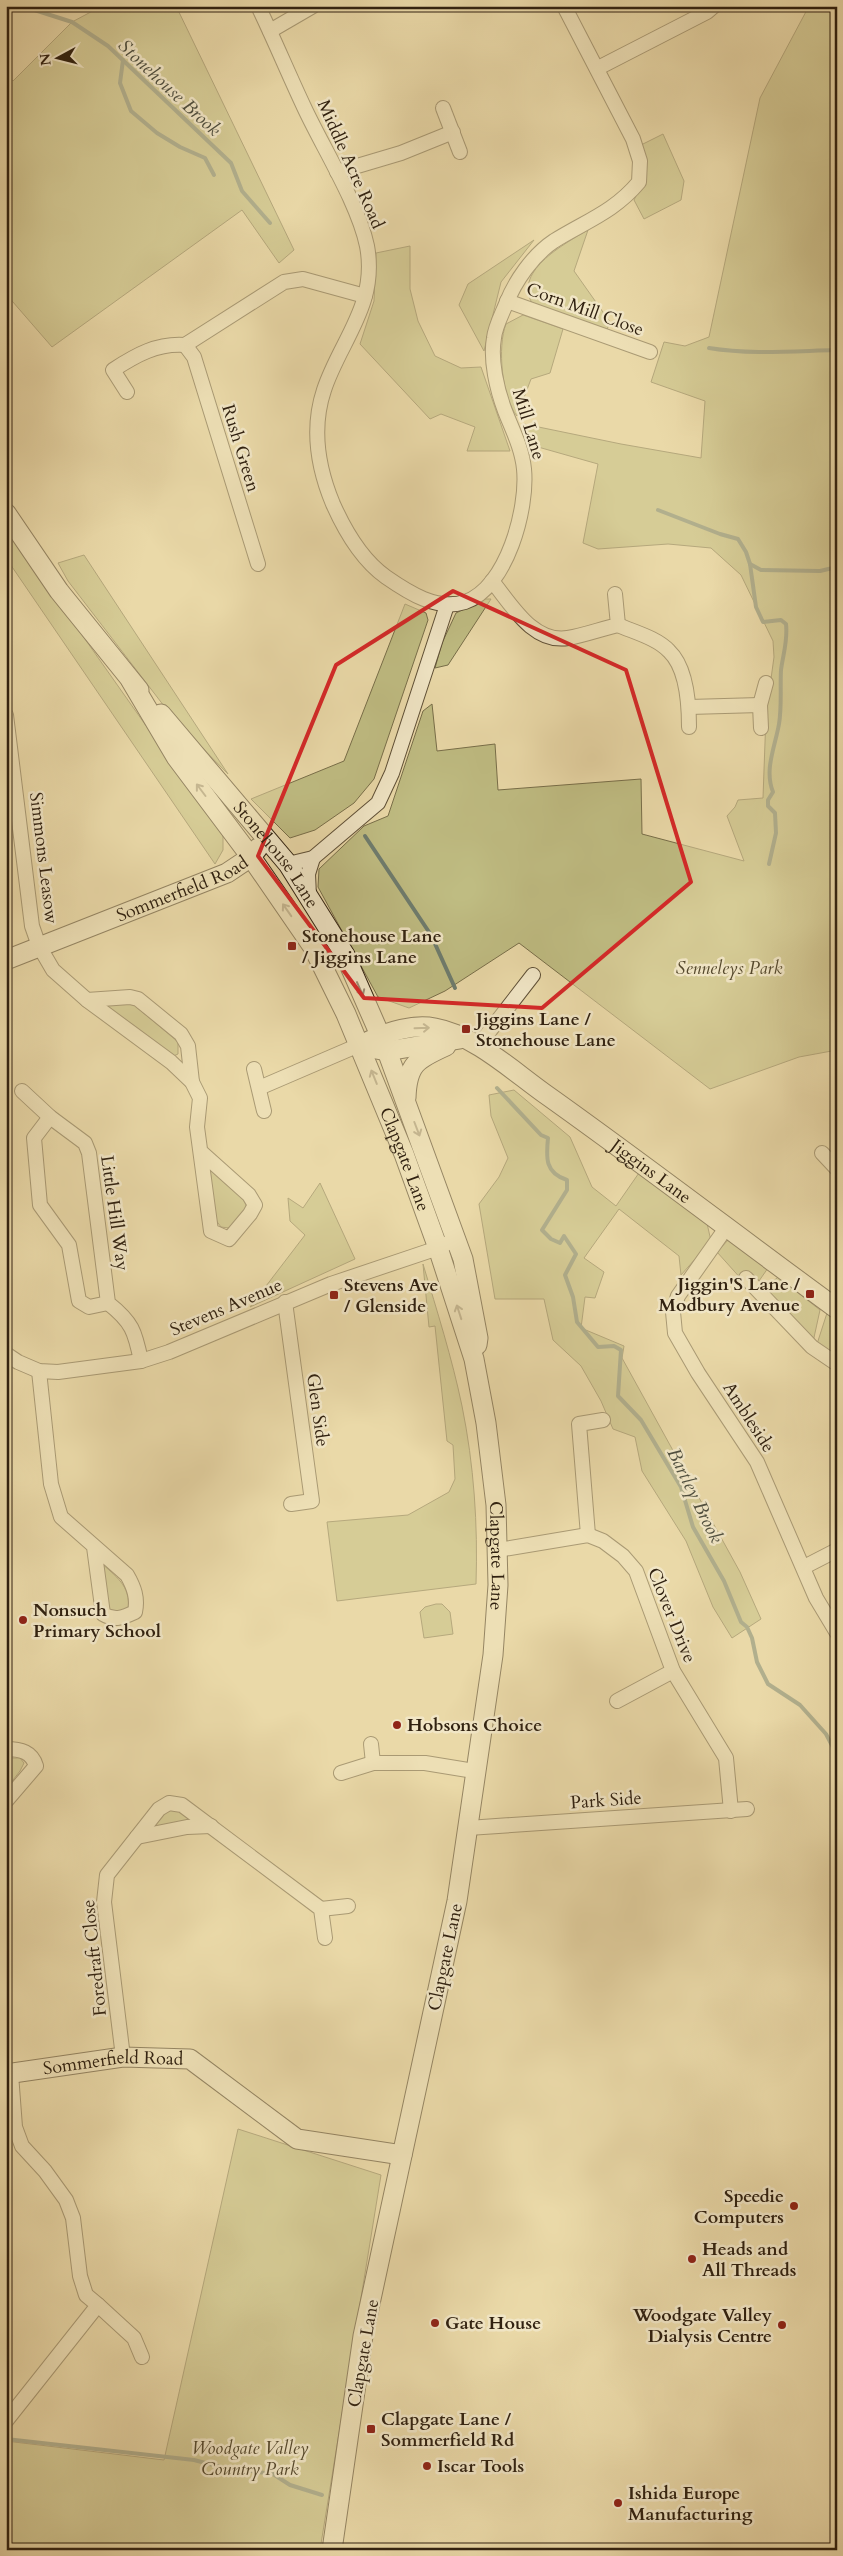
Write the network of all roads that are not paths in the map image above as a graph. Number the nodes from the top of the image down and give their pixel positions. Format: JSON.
{"nodes":[{"id":1,"x":258,"y":6,"type":"edge"},
{"id":2,"x":314,"y":6,"type":"edge"},
{"id":3,"x":564,"y":6,"type":"edge"},
{"id":4,"x":714,"y":6,"type":"edge"},
{"id":5,"x":270,"y":31,"type":"junction"},
{"id":6,"x":598,"y":68,"type":"junction"},
{"id":7,"x":443,"y":108,"type":"dead end"},
{"id":8,"x":453,"y":132,"type":"junction"},
{"id":9,"x":460,"y":152,"type":"dead end"},
{"id":10,"x":337,"y":172,"type":"junction"},
{"id":11,"x":365,"y":296,"type":"junction"},
{"id":12,"x":507,"y":301,"type":"junction"},
{"id":13,"x":185,"y":345,"type":"junction"},
{"id":14,"x":650,"y":352,"type":"dead end"},
{"id":15,"x":127,"y":392,"type":"dead end"},
{"id":16,"x":6,"y":513,"type":"edge"},
{"id":17,"x":258,"y":564,"type":"dead end"},
{"id":18,"x":492,"y":581,"type":"junction"},
{"id":19,"x":615,"y":594,"type":"dead end"},
{"id":20,"x":447,"y":605,"type":"junction"},
{"id":21,"x":618,"y":625,"type":"junction"},
{"id":22,"x":131,"y":681,"type":"junction"},
{"id":23,"x":766,"y":683,"type":"dead end"},
{"id":24,"x":760,"y":705,"type":"junction"},
{"id":25,"x":689,"y":707,"type":"junction"},
{"id":26,"x":6,"y":715,"type":"edge"},
{"id":27,"x":689,"y":727,"type":"dead end"},
{"id":28,"x":761,"y":728,"type":"dead end"},
{"id":29,"x":10,"y":763,"type":"edge"},
{"id":30,"x":202,"y":764,"type":"junction"},
{"id":31,"x":251,"y":857,"type":"junction"},
{"id":32,"x":313,"y":858,"type":"junction"},
{"id":33,"x":288,"y":864,"type":"junction"},
{"id":34,"x":310,"y":896,"type":"junction"},
{"id":35,"x":39,"y":946,"type":"junction"},
{"id":36,"x":6,"y":960,"type":"edge"},
{"id":37,"x":533,"y":975,"type":"dead end"},
{"id":38,"x":87,"y":1000,"type":"junction"},
{"id":39,"x":471,"y":1042,"type":"junction"},
{"id":40,"x":383,"y":1043,"type":"junction"},
{"id":41,"x":359,"y":1045,"type":"junction"},
{"id":42,"x":254,"y":1069,"type":"dead end"},
{"id":43,"x":192,"y":1082,"type":"junction"},
{"id":44,"x":259,"y":1088,"type":"junction"},
{"id":45,"x":22,"y":1091,"type":"dead end"},
{"id":46,"x":406,"y":1103,"type":"junction"},
{"id":47,"x":264,"y":1111,"type":"dead end"},
{"id":48,"x":50,"y":1117,"type":"junction"},
{"id":49,"x":201,"y":1152,"type":"junction"},
{"id":50,"x":822,"y":1153,"type":"dead end"},
{"id":51,"x":837,"y":1169,"type":"edge"},
{"id":52,"x":726,"y":1228,"type":"junction"},
{"id":53,"x":456,"y":1239,"type":"junction"},
{"id":54,"x":438,"y":1248,"type":"junction"},
{"id":55,"x":746,"y":1278,"type":"dead end"},
{"id":56,"x":285,"y":1302,"type":"junction"},
{"id":57,"x":108,"y":1303,"type":"junction"},
{"id":58,"x":837,"y":1308,"type":"edge"},
{"id":59,"x":6,"y":1354,"type":"edge"},
{"id":60,"x":474,"y":1359,"type":"junction"},
{"id":61,"x":141,"y":1361,"type":"junction"},
{"id":62,"x":837,"y":1364,"type":"edge"},
{"id":63,"x":39,"y":1371,"type":"junction"},
{"id":64,"x":603,"y":1420,"type":"dead end"},
{"id":65,"x":291,"y":1504,"type":"dead end"},
{"id":66,"x":588,"y":1535,"type":"junction"},
{"id":67,"x":94,"y":1546,"type":"junction"},
{"id":68,"x":498,"y":1550,"type":"junction"},
{"id":69,"x":837,"y":1550,"type":"edge"},
{"id":70,"x":804,"y":1567,"type":"junction"},
{"id":71,"x":837,"y":1633,"type":"edge"},
{"id":72,"x":673,"y":1671,"type":"junction"},
{"id":73,"x":617,"y":1701,"type":"dead end"},
{"id":74,"x":371,"y":1744,"type":"dead end"},
{"id":75,"x":6,"y":1749,"type":"edge"},
{"id":76,"x":373,"y":1763,"type":"junction"},
{"id":77,"x":474,"y":1771,"type":"junction"},
{"id":78,"x":341,"y":1773,"type":"dead end"},
{"id":79,"x":6,"y":1801,"type":"edge"},
{"id":80,"x":747,"y":1809,"type":"dead end"},
{"id":81,"x":731,"y":1811,"type":"junction"},
{"id":82,"x":211,"y":1826,"type":"junction"},
{"id":83,"x":468,"y":1828,"type":"junction"},
{"id":84,"x":137,"y":1837,"type":"junction"},
{"id":85,"x":348,"y":1906,"type":"dead end"},
{"id":86,"x":321,"y":1909,"type":"junction"},
{"id":87,"x":325,"y":1938,"type":"dead end"},
{"id":88,"x":123,"y":2057,"type":"junction"},
{"id":89,"x":9,"y":2074,"type":"edge"},
{"id":90,"x":402,"y":2155,"type":"junction"},
{"id":91,"x":98,"y":2305,"type":"junction"},
{"id":92,"x":142,"y":2357,"type":"dead end"},
{"id":93,"x":6,"y":2421,"type":"edge"},
{"id":94,"x":332,"y":2550,"type":"edge"}],
"edges":[{"from":1,"to":5,"type":"street","name":"Middle Acre Road"},
{"from":2,"to":5,"type":"street"},
{"from":3,"to":6,"type":"street","name":"Mill Lane"},
{"from":4,"to":6,"type":"street"},
{"from":5,"to":10,"type":"street","name":"Middle Acre Road"},
{"from":6,"to":12,"type":"street","name":"Mill Lane"},
{"from":7,"to":8,"type":"street"},
{"from":8,"to":9,"type":"street"},
{"from":8,"to":10,"type":"street"},
{"from":10,"to":11,"type":"street","name":"Middle Acre Road"},
{"from":11,"to":13,"type":"street"},
{"from":11,"to":20,"type":"street","name":"Middle Acre Road"},
{"from":12,"to":14,"type":"street","name":"Corn Mill Close"},
{"from":12,"to":18,"type":"street","name":"Mill Lane"},
{"from":13,"to":15,"type":"street"},
{"from":13,"to":17,"type":"street","name":"Rush Green"},
{"from":16,"to":22,"type":"street","name":"Stonehouse Lane"},
{"from":18,"to":20,"type":"street","name":"Mill Lane"},
{"from":18,"to":21,"type":"street"},
{"from":19,"to":21,"type":"street"},
{"from":20,"to":32,"type":"street"},
{"from":21,"to":25,"type":"street"},
{"from":22,"to":30,"type":"street","name":"Stonehouse Lane"},
{"from":31,"to":22,"type":"street","name":"Stonehouse Lane","one_way":true},
{"from":23,"to":24,"type":"street"},
{"from":24,"to":25,"type":"street"},
{"from":24,"to":28,"type":"street"},
{"from":25,"to":27,"type":"street"},
{"from":26,"to":29,"type":"street","name":"Simmons Leasow"},
{"from":29,"to":35,"type":"street","name":"Simmons Leasow"},
{"from":30,"to":31,"type":"street","name":"Sommerfield Road"},
{"from":30,"to":33,"type":"street","name":"Stonehouse Lane"},
{"from":31,"to":35,"type":"street","name":"Sommerfield Road"},
{"from":41,"to":31,"type":"street","name":"Stonehouse Lane","one_way":true},
{"from":32,"to":33,"type":"street"},
{"from":32,"to":34,"type":"street"},
{"from":33,"to":34,"type":"street","name":"Stonehouse Lane"},
{"from":34,"to":40,"type":"street","name":"Stonehouse Lane","one_way":true},
{"from":35,"to":36,"type":"street","name":"Sommerfield Road"},
{"from":35,"to":38,"type":"street","name":"Simmons Leasow"},
{"from":37,"to":39,"type":"street"},
{"from":38,"to":43,"type":"street","name":"Simmons Leasow"},
{"from":38,"to":43,"type":"street"},
{"from":39,"to":40,"type":"street"},
{"from":39,"to":46,"type":"street"},
{"from":39,"to":52,"type":"street","name":"Jiggins Lane"},
{"from":40,"to":41,"type":"street"},
{"from":40,"to":46,"type":"street","name":"Clapgate Lane"},
{"from":41,"to":44,"type":"street"},
{"from":54,"to":41,"type":"street","name":"Clapgate Lane","one_way":true},
{"from":42,"to":44,"type":"street"},
{"from":43,"to":49,"type":"street"},
{"from":44,"to":47,"type":"street"},
{"from":45,"to":48,"type":"street","name":"Little Hill Way"},
{"from":46,"to":53,"type":"street","name":"Clapgate Lane","one_way":true},
{"from":48,"to":57,"type":"street","name":"Little Hill Way"},
{"from":48,"to":57,"type":"street"},
{"from":49,"to":49,"type":"street"},
{"from":50,"to":51,"type":"street"},
{"from":52,"to":58,"type":"street","name":"Jiggins Lane"},
{"from":52,"to":70,"type":"street","name":"Ambleside"},
{"from":53,"to":54,"type":"street","name":"Stevens Avenue"},
{"from":53,"to":60,"type":"street","name":"Clapgate Lane"},
{"from":54,"to":56,"type":"street","name":"Stevens Avenue"},
{"from":60,"to":54,"type":"street","name":"Clapgate Lane","one_way":true},
{"from":55,"to":62,"type":"street"},
{"from":56,"to":61,"type":"street","name":"Stevens Avenue"},
{"from":56,"to":65,"type":"street","name":"Glen Side"},
{"from":57,"to":61,"type":"street"},
{"from":59,"to":63,"type":"street","name":"Stevens Avenue"},
{"from":60,"to":68,"type":"street","name":"Clapgate Lane"},
{"from":61,"to":63,"type":"street","name":"Stevens Avenue"},
{"from":63,"to":67,"type":"street"},
{"from":64,"to":66,"type":"street"},
{"from":66,"to":68,"type":"street"},
{"from":66,"to":72,"type":"street","name":"Clover Drive"},
{"from":67,"to":67,"type":"street"},
{"from":68,"to":77,"type":"street","name":"Clapgate Lane"},
{"from":69,"to":70,"type":"street"},
{"from":70,"to":71,"type":"street","name":"Ambleside"},
{"from":72,"to":73,"type":"street"},
{"from":72,"to":81,"type":"street","name":"Clover Drive"},
{"from":74,"to":76,"type":"street"},
{"from":75,"to":79,"type":"street"},
{"from":76,"to":77,"type":"street"},
{"from":76,"to":78,"type":"street"},
{"from":77,"to":83,"type":"street","name":"Clapgate Lane"},
{"from":80,"to":81,"type":"street","name":"Park Side"},
{"from":81,"to":83,"type":"street","name":"Park Side"},
{"from":82,"to":84,"type":"street"},
{"from":82,"to":84,"type":"street","name":"Foredraft Close"},
{"from":82,"to":86,"type":"street","name":"Foredraft Close"},
{"from":83,"to":90,"type":"street","name":"Clapgate Lane"},
{"from":84,"to":88,"type":"street","name":"Foredraft Close"},
{"from":85,"to":86,"type":"street"},
{"from":86,"to":87,"type":"street"},
{"from":88,"to":89,"type":"street","name":"Sommerfield Road"},
{"from":88,"to":90,"type":"street","name":"Sommerfield Road"},
{"from":89,"to":91,"type":"street"},
{"from":90,"to":94,"type":"street","name":"Clapgate Lane"},
{"from":91,"to":92,"type":"street"},
{"from":91,"to":93,"type":"street"}]}
